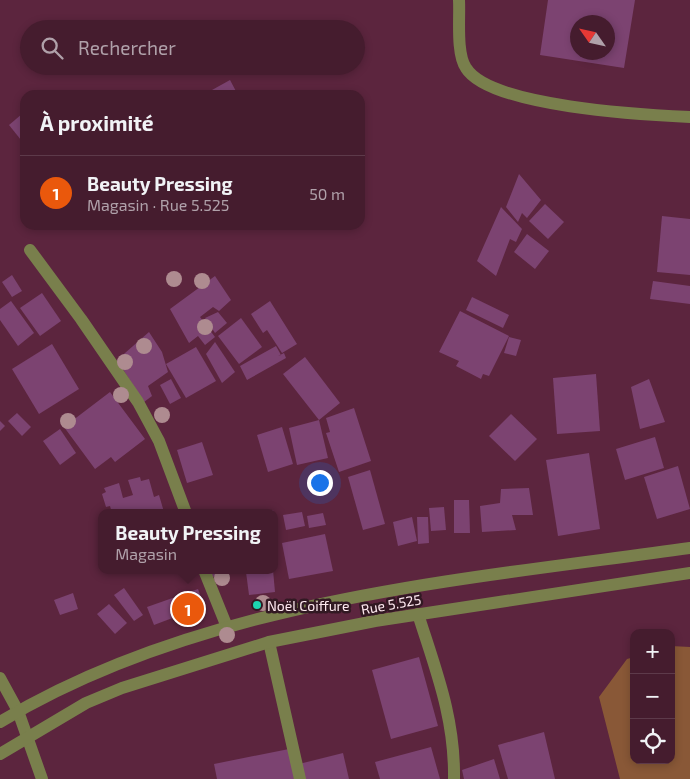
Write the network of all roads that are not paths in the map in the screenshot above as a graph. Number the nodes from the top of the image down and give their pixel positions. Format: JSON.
{"nodes":[{"id":1,"x":459,"y":0,"type":"edge"},
{"id":2,"x":690,"y":117,"type":"edge"},
{"id":3,"x":30,"y":250,"type":"dead end"},
{"id":4,"x":185,"y":509,"type":"edge"},
{"id":5,"x":690,"y":548,"type":"edge"},
{"id":6,"x":690,"y":573,"type":"edge"},
{"id":7,"x":206,"y":574,"type":"edge"},
{"id":8,"x":418,"y":614,"type":"junction"},
{"id":9,"x":227,"y":627,"type":"junction"},
{"id":10,"x":269,"y":642,"type":"junction"},
{"id":11,"x":0,"y":678,"type":"edge"},
{"id":12,"x":18,"y":710,"type":"junction"},
{"id":13,"x":0,"y":722,"type":"edge"},
{"id":14,"x":28,"y":736,"type":"junction"},
{"id":15,"x":0,"y":754,"type":"edge"},
{"id":16,"x":42,"y":779,"type":"edge"},
{"id":17,"x":300,"y":779,"type":"edge"},
{"id":18,"x":454,"y":779,"type":"edge"}],
"edges":[{"from":1,"to":2,"type":"street"},
{"from":3,"to":4,"type":"street"},
{"from":5,"to":9,"type":"street","name":"Rue 5.525"},
{"from":6,"to":8,"type":"street","name":"Rue 5.525"},
{"from":7,"to":9,"type":"street"},
{"from":8,"to":10,"type":"street","name":"Rue 5.525"},
{"from":8,"to":18,"type":"street"},
{"from":9,"to":12,"type":"street","name":"Rue 5.525"},
{"from":10,"to":14,"type":"street","name":"Rue 5.525"},
{"from":10,"to":17,"type":"street"},
{"from":11,"to":12,"type":"street"},
{"from":12,"to":13,"type":"street","name":"Rue 5.525"},
{"from":12,"to":14,"type":"street"},
{"from":14,"to":15,"type":"street","name":"Rue 5.525"},
{"from":14,"to":16,"type":"street"}]}
